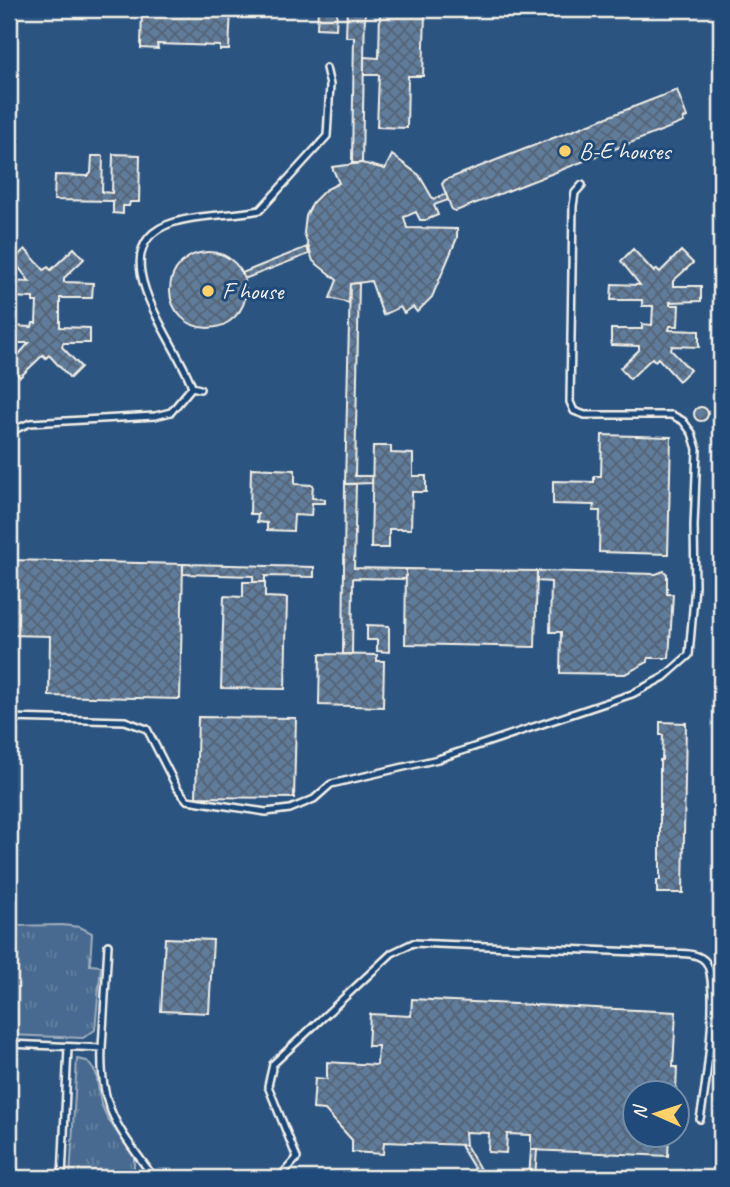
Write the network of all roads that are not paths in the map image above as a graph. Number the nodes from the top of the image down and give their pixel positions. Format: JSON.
{"nodes":[{"id":1,"x":326,"y":68,"type":"dead end"},
{"id":2,"x":582,"y":186,"type":"dead end"},
{"id":3,"x":192,"y":387,"type":"junction"},
{"id":4,"x":200,"y":388,"type":"dead end"},
{"id":5,"x":9,"y":432,"type":"edge"},
{"id":6,"x":9,"y":718,"type":"edge"},
{"id":7,"x":108,"y":945,"type":"dead end"},
{"id":8,"x":9,"y":1044,"type":"edge"},
{"id":9,"x":68,"y":1047,"type":"junction"},
{"id":10,"x":103,"y":1048,"type":"junction"},
{"id":11,"x":700,"y":1119,"type":"dead end"},
{"id":12,"x":62,"y":1178,"type":"edge"},
{"id":13,"x":154,"y":1178,"type":"edge"},
{"id":14,"x":279,"y":1178,"type":"edge"}],
"edges":[{"from":1,"to":3,"type":"lane"},
{"from":2,"to":6,"type":"lane"},
{"from":3,"to":4,"type":"lane"},
{"from":3,"to":5,"type":"lane"},
{"from":7,"to":10,"type":"lane"},
{"from":8,"to":9,"type":"lane"},
{"from":9,"to":10,"type":"lane"},
{"from":9,"to":12,"type":"lane"},
{"from":10,"to":13,"type":"lane"},
{"from":11,"to":14,"type":"lane"}]}
